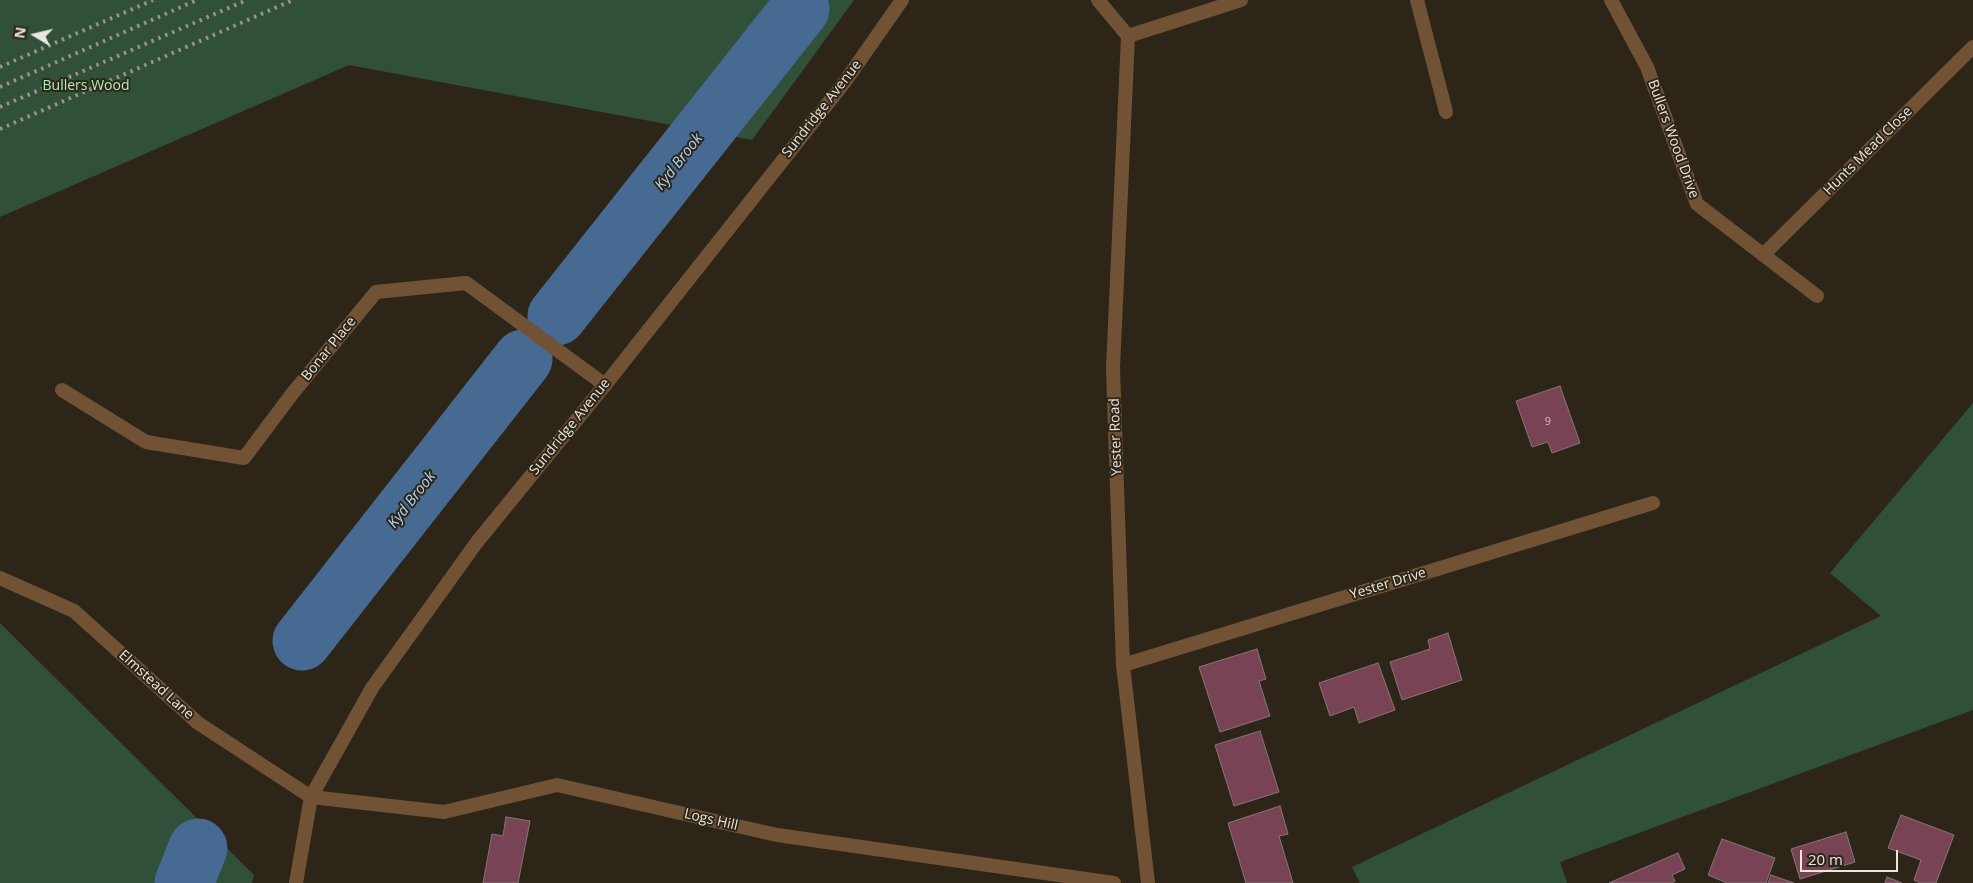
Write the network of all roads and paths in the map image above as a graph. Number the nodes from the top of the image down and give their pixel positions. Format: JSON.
{"nodes":[{"id":1,"x":902,"y":0,"type":"edge"},
{"id":2,"x":1098,"y":0,"type":"edge"},
{"id":3,"x":1241,"y":0,"type":"edge"},
{"id":4,"x":1417,"y":0,"type":"edge"},
{"id":5,"x":1611,"y":0,"type":"edge"},
{"id":6,"x":1128,"y":36,"type":"junction"},
{"id":7,"x":1973,"y":47,"type":"edge"},
{"id":8,"x":1446,"y":112,"type":"dead end"},
{"id":9,"x":1763,"y":255,"type":"junction"},
{"id":10,"x":1817,"y":296,"type":"dead end"},
{"id":11,"x":605,"y":385,"type":"junction"},
{"id":12,"x":62,"y":390,"type":"dead end"},
{"id":13,"x":1652,"y":503,"type":"dead end"},
{"id":14,"x":0,"y":578,"type":"edge"},
{"id":15,"x":1123,"y":665,"type":"junction"},
{"id":16,"x":311,"y":797,"type":"junction"},
{"id":17,"x":296,"y":883,"type":"edge"},
{"id":18,"x":1114,"y":883,"type":"edge"},
{"id":19,"x":1148,"y":883,"type":"edge"}],
"edges":[{"from":1,"to":11,"type":"street","name":"Sundridge Avenue"},
{"from":2,"to":6,"type":"street"},
{"from":3,"to":6,"type":"street"},
{"from":4,"to":8,"type":"street"},
{"from":5,"to":9,"type":"street","name":"Bullers Wood Drive"},
{"from":6,"to":15,"type":"street","name":"Yester Road"},
{"from":7,"to":9,"type":"street","name":"Hunts Mead Close"},
{"from":9,"to":10,"type":"street","name":"Bullers Wood Drive"},
{"from":11,"to":12,"type":"street","name":"Bonar Place"},
{"from":11,"to":16,"type":"street","name":"Sundridge Avenue"},
{"from":13,"to":15,"type":"street","name":"Yester Drive"},
{"from":14,"to":16,"type":"street","name":"Elmstead Lane"},
{"from":15,"to":19,"type":"street","name":"Yester Road"},
{"from":16,"to":17,"type":"street","name":"Sundridge Avenue"},
{"from":16,"to":18,"type":"street","name":"Logs Hill"}]}
